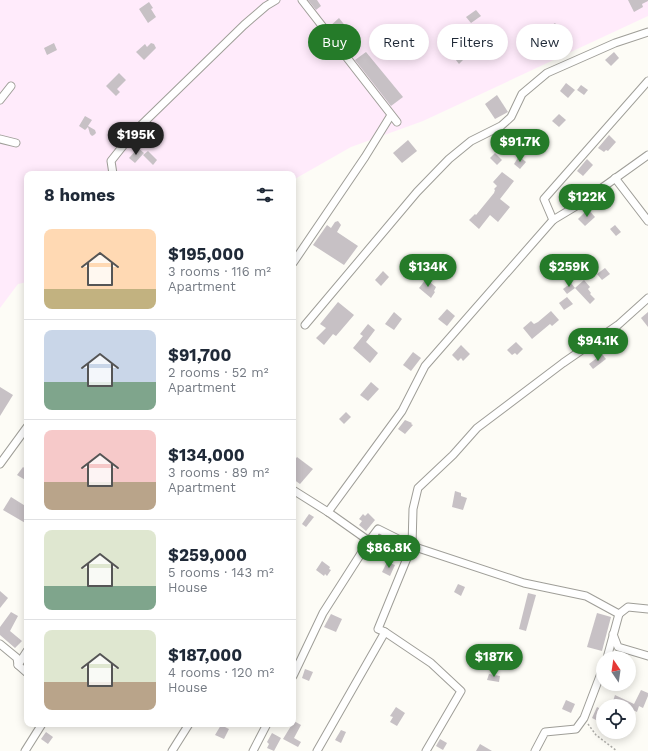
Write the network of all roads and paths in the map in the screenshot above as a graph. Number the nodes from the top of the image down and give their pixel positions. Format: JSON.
{"nodes":[{"id":1,"x":276,"y":0,"type":"edge"},
{"id":2,"x":302,"y":0,"type":"edge"},
{"id":3,"x":648,"y":32,"type":"edge"},
{"id":4,"x":648,"y":81,"type":"edge"},
{"id":5,"x":10,"y":86,"type":"dead end"},
{"id":6,"x":0,"y":100,"type":"edge"},
{"id":7,"x":391,"y":115,"type":"junction"},
{"id":8,"x":397,"y":122,"type":"dead end"},
{"id":9,"x":0,"y":139,"type":"edge"},
{"id":10,"x":16,"y":143,"type":"dead end"},
{"id":11,"x":648,"y":154,"type":"edge"},
{"id":12,"x":113,"y":171,"type":"edge"},
{"id":13,"x":615,"y":178,"type":"junction"},
{"id":14,"x":553,"y":220,"type":"junction"},
{"id":15,"x":648,"y":221,"type":"edge"},
{"id":16,"x":296,"y":259,"type":"edge"},
{"id":17,"x":648,"y":298,"type":"edge"},
{"id":18,"x":305,"y":325,"type":"dead end"},
{"id":19,"x":24,"y":431,"type":"edge"},
{"id":20,"x":0,"y":464,"type":"edge"},
{"id":21,"x":296,"y":492,"type":"edge"},
{"id":22,"x":328,"y":512,"type":"junction"},
{"id":23,"x":369,"y":541,"type":"junction"},
{"id":24,"x":412,"y":546,"type":"junction"},
{"id":25,"x":648,"y":609,"type":"edge"},
{"id":26,"x":619,"y":614,"type":"junction"},
{"id":27,"x":385,"y":632,"type":"junction"},
{"id":28,"x":613,"y":634,"type":"junction"},
{"id":29,"x":0,"y":644,"type":"edge"},
{"id":30,"x":609,"y":651,"type":"edge"},
{"id":31,"x":24,"y":656,"type":"edge"},
{"id":32,"x":648,"y":656,"type":"edge"},
{"id":33,"x":18,"y":665,"type":"junction"},
{"id":34,"x":296,"y":670,"type":"edge"},
{"id":35,"x":24,"y":671,"type":"edge"},
{"id":36,"x":596,"y":686,"type":"edge"},
{"id":37,"x":584,"y":718,"type":"junction"},
{"id":38,"x":40,"y":727,"type":"edge"},
{"id":39,"x":187,"y":727,"type":"edge"},
{"id":40,"x":265,"y":727,"type":"edge"},
{"id":41,"x":25,"y":751,"type":"edge"},
{"id":42,"x":172,"y":751,"type":"edge"},
{"id":43,"x":252,"y":751,"type":"edge"},
{"id":44,"x":317,"y":751,"type":"edge"},
{"id":45,"x":426,"y":751,"type":"edge"},
{"id":46,"x":535,"y":751,"type":"edge"},
{"id":47,"x":617,"y":751,"type":"edge"}],
"edges":[{"from":1,"to":12,"type":"street"},
{"from":2,"to":7,"type":"street"},
{"from":3,"to":18,"type":"street"},
{"from":4,"to":14,"type":"street"},
{"from":5,"to":6,"type":"street"},
{"from":7,"to":8,"type":"street"},
{"from":7,"to":16,"type":"street"},
{"from":9,"to":10,"type":"street"},
{"from":11,"to":13,"type":"street"},
{"from":13,"to":14,"type":"street"},
{"from":13,"to":15,"type":"street"},
{"from":14,"to":22,"type":"street"},
{"from":17,"to":24,"type":"street"},
{"from":19,"to":20,"type":"street"},
{"from":21,"to":22,"type":"street"},
{"from":22,"to":23,"type":"street"},
{"from":23,"to":24,"type":"street"},
{"from":23,"to":34,"type":"street"},
{"from":24,"to":26,"type":"street"},
{"from":24,"to":27,"type":"street"},
{"from":25,"to":26,"type":"street"},
{"from":26,"to":28,"type":"street"},
{"from":27,"to":44,"type":"street"},
{"from":27,"to":45,"type":"street"},
{"from":28,"to":30,"type":"street"},
{"from":28,"to":32,"type":"street"},
{"from":29,"to":33,"type":"street"},
{"from":31,"to":33,"type":"street"},
{"from":33,"to":35,"type":"street"},
{"from":36,"to":37,"type":"street"},
{"from":37,"to":46,"type":"street"},
{"from":37,"to":47,"type":"path"},
{"from":38,"to":41,"type":"street"},
{"from":39,"to":42,"type":"street"},
{"from":40,"to":43,"type":"street"}]}
